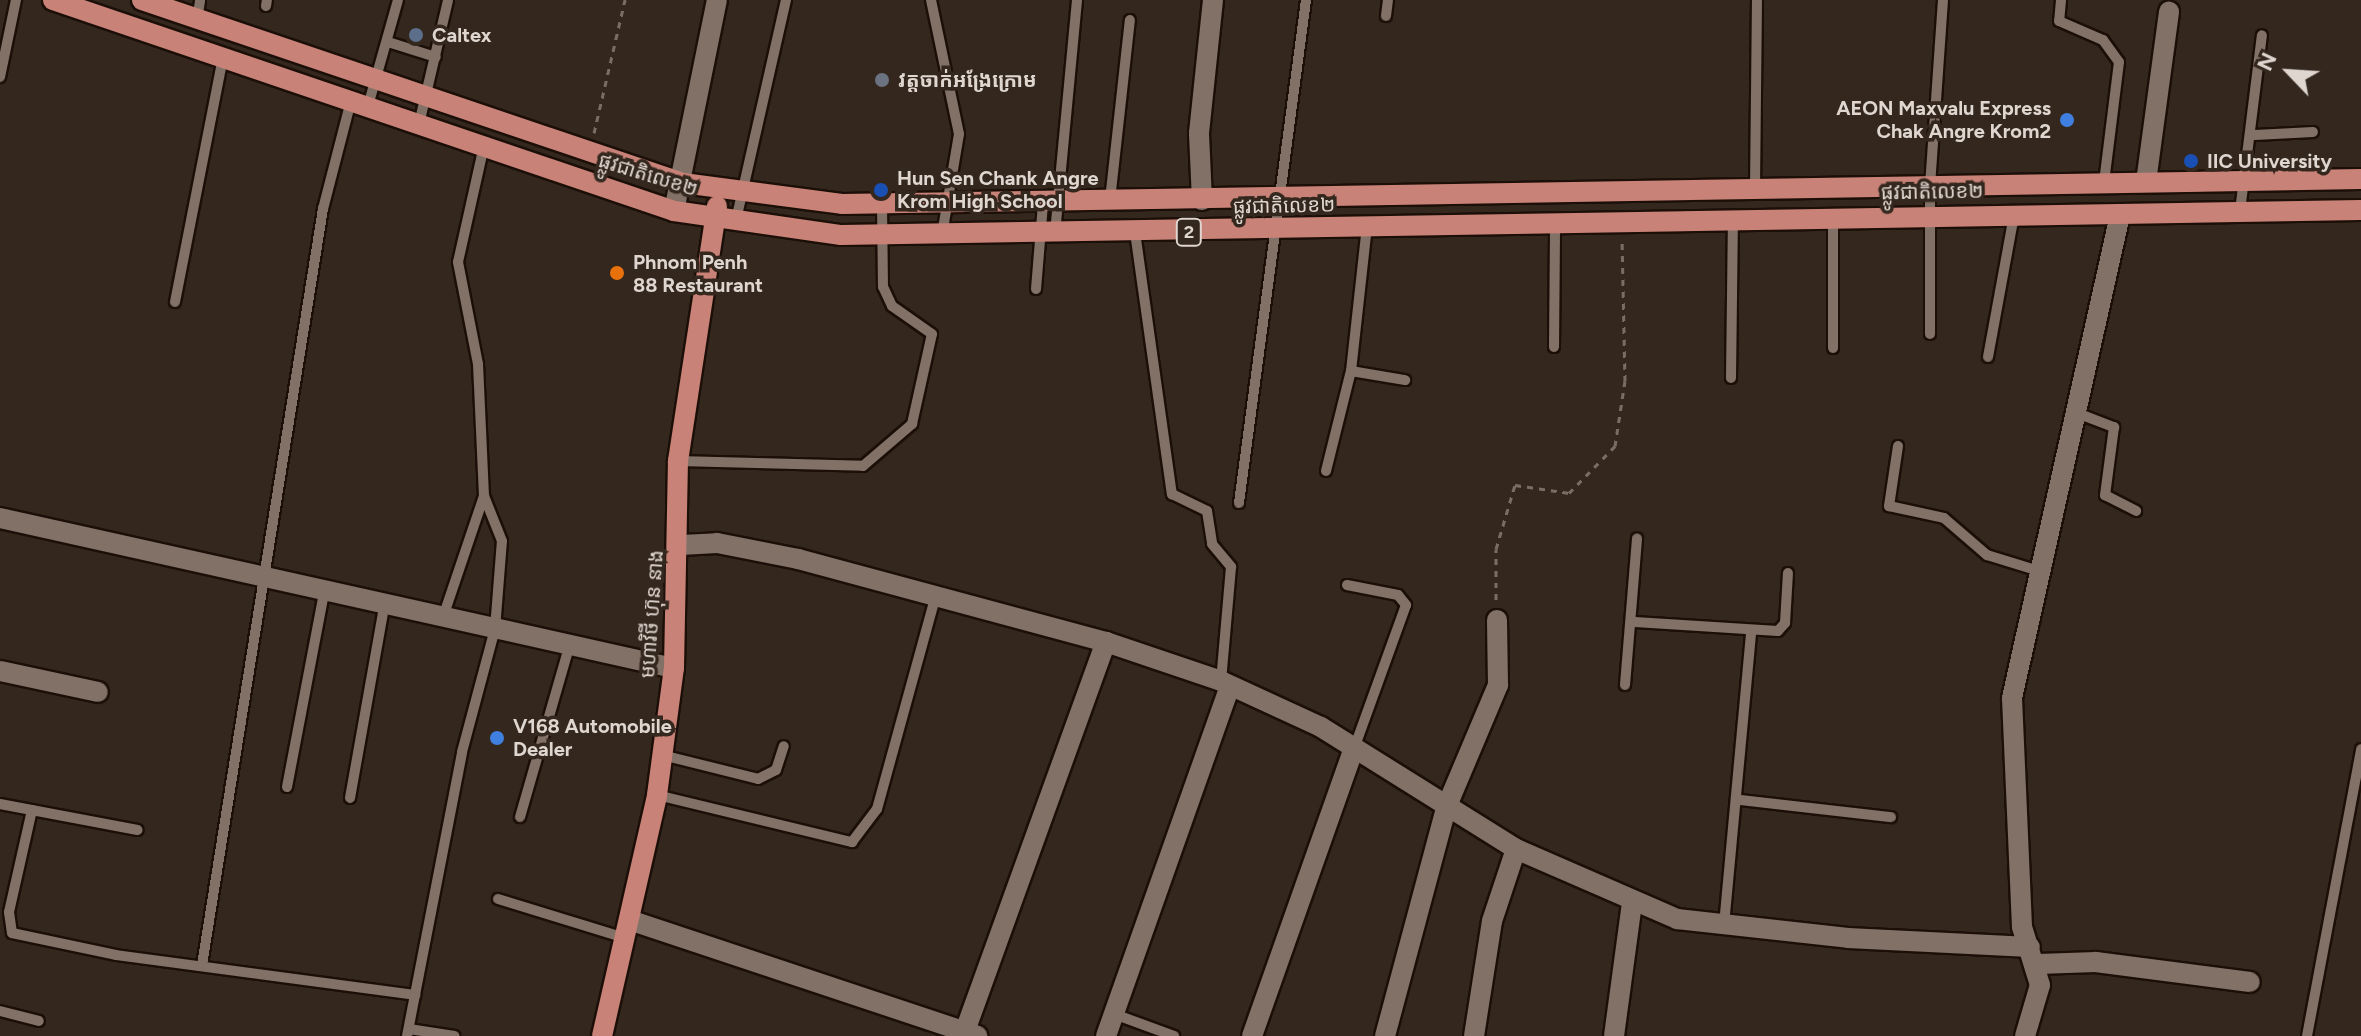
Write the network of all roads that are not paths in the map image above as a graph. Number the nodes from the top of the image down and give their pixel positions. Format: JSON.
{"nodes":[{"id":1,"x":16,"y":0,"type":"edge"},
{"id":2,"x":53,"y":0,"type":"edge"},
{"id":3,"x":142,"y":0,"type":"edge"},
{"id":4,"x":398,"y":0,"type":"edge"},
{"id":5,"x":448,"y":0,"type":"edge"},
{"id":6,"x":717,"y":0,"type":"edge"},
{"id":7,"x":786,"y":0,"type":"edge"},
{"id":8,"x":931,"y":0,"type":"edge"},
{"id":9,"x":1077,"y":0,"type":"edge"},
{"id":10,"x":1213,"y":0,"type":"edge"},
{"id":11,"x":1306,"y":0,"type":"edge"},
{"id":12,"x":1388,"y":0,"type":"edge"},
{"id":13,"x":1757,"y":0,"type":"edge"},
{"id":14,"x":1943,"y":0,"type":"edge"},
{"id":15,"x":2061,"y":0,"type":"edge"},
{"id":16,"x":198,"y":10,"type":"edge"},
{"id":17,"x":2169,"y":12,"type":"dead end"},
{"id":18,"x":1386,"y":16,"type":"dead end"},
{"id":19,"x":1130,"y":20,"type":"dead end"},
{"id":20,"x":2262,"y":35,"type":"dead end"},
{"id":21,"x":388,"y":42,"type":"junction"},
{"id":22,"x":436,"y":57,"type":"junction"},
{"id":23,"x":223,"y":58,"type":"junction"},
{"id":24,"x":0,"y":77,"type":"edge"},
{"id":25,"x":377,"y":80,"type":"junction"},
{"id":26,"x":427,"y":97,"type":"junction"},
{"id":27,"x":360,"y":104,"type":"junction"},
{"id":28,"x":419,"y":124,"type":"junction"},
{"id":29,"x":2313,"y":132,"type":"dead end"},
{"id":30,"x":2255,"y":135,"type":"junction"},
{"id":31,"x":484,"y":146,"type":"junction"},
{"id":32,"x":2361,"y":179,"type":"edge"},
{"id":33,"x":2240,"y":181,"type":"junction"},
{"id":34,"x":2146,"y":182,"type":"junction"},
{"id":35,"x":683,"y":183,"type":"junction"},
{"id":36,"x":2104,"y":183,"type":"junction"},
{"id":37,"x":1930,"y":186,"type":"junction"},
{"id":38,"x":1755,"y":189,"type":"junction"},
{"id":39,"x":730,"y":191,"type":"junction"},
{"id":40,"x":1677,"y":191,"type":"junction"},
{"id":41,"x":1451,"y":195,"type":"junction"},
{"id":42,"x":1202,"y":200,"type":"junction"},
{"id":43,"x":1276,"y":200,"type":"junction"},
{"id":44,"x":1110,"y":202,"type":"junction"},
{"id":45,"x":1050,"y":204,"type":"junction"},
{"id":46,"x":882,"y":206,"type":"junction"},
{"id":47,"x":945,"y":206,"type":"junction"},
{"id":48,"x":2361,"y":210,"type":"edge"},
{"id":49,"x":674,"y":211,"type":"junction"},
{"id":50,"x":2240,"y":211,"type":"junction"},
{"id":51,"x":2014,"y":214,"type":"junction"},
{"id":52,"x":2120,"y":214,"type":"junction"},
{"id":53,"x":1930,"y":216,"type":"junction"},
{"id":54,"x":1833,"y":218,"type":"junction"},
{"id":55,"x":1733,"y":220,"type":"junction"},
{"id":56,"x":725,"y":221,"type":"junction"},
{"id":57,"x":1677,"y":221,"type":"junction"},
{"id":58,"x":1555,"y":223,"type":"junction"},
{"id":59,"x":1450,"y":226,"type":"junction"},
{"id":60,"x":1367,"y":227,"type":"junction"},
{"id":61,"x":1271,"y":230,"type":"junction"},
{"id":62,"x":1135,"y":232,"type":"junction"},
{"id":63,"x":942,"y":235,"type":"junction"},
{"id":64,"x":1048,"y":235,"type":"junction"},
{"id":65,"x":881,"y":237,"type":"junction"},
{"id":66,"x":1036,"y":289,"type":"dead end"},
{"id":67,"x":175,"y":302,"type":"dead end"},
{"id":68,"x":1930,"y":334,"type":"dead end"},
{"id":69,"x":1554,"y":347,"type":"dead end"},
{"id":70,"x":1833,"y":348,"type":"dead end"},
{"id":71,"x":1988,"y":357,"type":"dead end"},
{"id":72,"x":1351,"y":371,"type":"junction"},
{"id":73,"x":1731,"y":378,"type":"dead end"},
{"id":74,"x":1405,"y":380,"type":"dead end"},
{"id":75,"x":2077,"y":413,"type":"junction"},
{"id":76,"x":1898,"y":446,"type":"dead end"},
{"id":77,"x":678,"y":461,"type":"junction"},
{"id":78,"x":1326,"y":471,"type":"dead end"},
{"id":79,"x":484,"y":496,"type":"junction"},
{"id":80,"x":1239,"y":503,"type":"dead end"},
{"id":81,"x":2136,"y":511,"type":"dead end"},
{"id":82,"x":0,"y":518,"type":"edge"},
{"id":83,"x":1637,"y":538,"type":"dead end"},
{"id":84,"x":681,"y":545,"type":"junction"},
{"id":85,"x":2036,"y":570,"type":"junction"},
{"id":86,"x":1788,"y":573,"type":"dead end"},
{"id":87,"x":261,"y":580,"type":"junction"},
{"id":88,"x":1347,"y":585,"type":"dead end"},
{"id":89,"x":324,"y":593,"type":"junction"},
{"id":90,"x":936,"y":595,"type":"junction"},
{"id":91,"x":384,"y":607,"type":"junction"},
{"id":92,"x":443,"y":617,"type":"junction"},
{"id":93,"x":1497,"y":620,"type":"road end"},
{"id":94,"x":1635,"y":622,"type":"junction"},
{"id":95,"x":495,"y":629,"type":"junction"},
{"id":96,"x":1751,"y":634,"type":"junction"},
{"id":97,"x":1106,"y":642,"type":"junction"},
{"id":98,"x":569,"y":647,"type":"junction"},
{"id":99,"x":674,"y":668,"type":"junction"},
{"id":100,"x":0,"y":671,"type":"edge"},
{"id":101,"x":1225,"y":684,"type":"junction"},
{"id":102,"x":1625,"y":685,"type":"dead end"},
{"id":103,"x":98,"y":692,"type":"dead end"},
{"id":104,"x":784,"y":746,"type":"dead end"},
{"id":105,"x":2361,"y":749,"type":"edge"},
{"id":106,"x":1353,"y":750,"type":"junction"},
{"id":107,"x":662,"y":755,"type":"junction"},
{"id":108,"x":287,"y":787,"type":"dead end"},
{"id":109,"x":657,"y":795,"type":"junction"},
{"id":110,"x":350,"y":798,"type":"dead end"},
{"id":111,"x":1741,"y":800,"type":"junction"},
{"id":112,"x":0,"y":804,"type":"edge"},
{"id":113,"x":1446,"y":808,"type":"junction"},
{"id":114,"x":32,"y":810,"type":"junction"},
{"id":115,"x":520,"y":817,"type":"dead end"},
{"id":116,"x":1891,"y":817,"type":"dead end"},
{"id":117,"x":138,"y":830,"type":"dead end"},
{"id":118,"x":1516,"y":849,"type":"junction"},
{"id":119,"x":498,"y":899,"type":"dead end"},
{"id":120,"x":1632,"y":902,"type":"junction"},
{"id":121,"x":1724,"y":925,"type":"junction"},
{"id":122,"x":630,"y":930,"type":"junction"},
{"id":123,"x":2034,"y":955,"type":"junction"},
{"id":124,"x":202,"y":965,"type":"junction"},
{"id":125,"x":2250,"y":982,"type":"dead end"},
{"id":126,"x":415,"y":995,"type":"junction"},
{"id":127,"x":0,"y":1011,"type":"edge"},
{"id":128,"x":1114,"y":1014,"type":"junction"},
{"id":129,"x":39,"y":1021,"type":"dead end"},
{"id":130,"x":408,"y":1033,"type":"edge"},
{"id":131,"x":971,"y":1034,"type":"edge"},
{"id":132,"x":454,"y":1036,"type":"edge"},
{"id":133,"x":602,"y":1036,"type":"edge"},
{"id":134,"x":1106,"y":1036,"type":"edge"},
{"id":135,"x":1174,"y":1036,"type":"edge"},
{"id":136,"x":1252,"y":1036,"type":"edge"},
{"id":137,"x":1385,"y":1036,"type":"edge"},
{"id":138,"x":1474,"y":1036,"type":"edge"},
{"id":139,"x":1614,"y":1036,"type":"edge"},
{"id":140,"x":2025,"y":1036,"type":"edge"},
{"id":141,"x":2307,"y":1036,"type":"edge"}],
"edges":[{"from":1,"to":24,"type":"lane"},
{"from":2,"to":23,"type":"main road","name":"ផ្លូវជាតិលេខ២","number":"2"},
{"from":3,"to":16,"type":"main road","name":"ផ្លូវជាតិលេខ២","number":"2"},
{"from":4,"to":21,"type":"lane"},
{"from":5,"to":22,"type":"lane"},
{"from":6,"to":35,"type":"street"},
{"from":7,"to":39,"type":"lane"},
{"from":8,"to":47,"type":"lane"},
{"from":9,"to":45,"type":"lane"},
{"from":10,"to":42,"type":"street"},
{"from":11,"to":43,"type":"lane"},
{"from":12,"to":18,"type":"lane"},
{"from":13,"to":38,"type":"lane"},
{"from":14,"to":37,"type":"lane"},
{"from":15,"to":36,"type":"lane"},
{"from":16,"to":25,"type":"main road","name":"ផ្លូវជាតិលេខ២","number":"2"},
{"from":17,"to":34,"type":"street"},
{"from":19,"to":44,"type":"lane"},
{"from":20,"to":30,"type":"lane"},
{"from":21,"to":22,"type":"lane"},
{"from":21,"to":25,"type":"lane"},
{"from":22,"to":26,"type":"lane"},
{"from":23,"to":27,"type":"main road","name":"ផ្លូវជាតិលេខ២","number":"2"},
{"from":23,"to":67,"type":"lane"},
{"from":25,"to":26,"type":"main road","name":"ផ្លូវជាតិលេខ២","number":"2"},
{"from":25,"to":27,"type":"lane"},
{"from":26,"to":28,"type":"lane"},
{"from":26,"to":35,"type":"main road","name":"ផ្លូវជាតិលេខ២","number":"2"},
{"from":27,"to":28,"type":"main road","name":"ផ្លូវជាតិលេខ២","number":"2"},
{"from":27,"to":87,"type":"lane"},
{"from":28,"to":31,"type":"main road","name":"ផ្លូវជាតិលេខ២","number":"2"},
{"from":29,"to":30,"type":"lane"},
{"from":30,"to":33,"type":"lane"},
{"from":31,"to":49,"type":"main road","name":"ផ្លូវជាតិលេខ២","number":"2"},
{"from":31,"to":79,"type":"lane"},
{"from":32,"to":33,"type":"main road","name":"ផ្លូវជាតិលេខ២","number":"2"},
{"from":33,"to":34,"type":"main road","name":"ផ្លូវជាតិលេខ២","number":"2"},
{"from":33,"to":50,"type":"lane"},
{"from":34,"to":36,"type":"main road","name":"ផ្លូវជាតិលេខ២","number":"2"},
{"from":35,"to":39,"type":"main road","name":"ផ្លូវជាតិលេខ២","number":"2"},
{"from":35,"to":49,"type":"street"},
{"from":36,"to":37,"type":"main road","name":"ផ្លូវជាតិលេខ២","number":"2"},
{"from":37,"to":38,"type":"main road","name":"ផ្លូវជាតិលេខ២","number":"2"},
{"from":37,"to":53,"type":"lane"},
{"from":38,"to":40,"type":"main road","name":"ផ្លូវជាតិលេខ២","number":"2"},
{"from":39,"to":46,"type":"main road","name":"ផ្លូវជាតិលេខ២","number":"2"},
{"from":39,"to":56,"type":"main road","name":"មហាវិថី ហ៊ុន នាង"},
{"from":40,"to":41,"type":"main road","name":"ផ្លូវជាតិលេខ២","number":"2"},
{"from":40,"to":57,"type":"main road"},
{"from":41,"to":43,"type":"main road","name":"ផ្លូវជាតិលេខ២","number":"2"},
{"from":41,"to":59,"type":"main road"},
{"from":42,"to":43,"type":"main road","name":"ផ្លូវជាតិលេខ២","number":"2"},
{"from":42,"to":44,"type":"main road","name":"ផ្លូវជាតិលេខ២","number":"2"},
{"from":43,"to":61,"type":"lane"},
{"from":44,"to":45,"type":"main road","name":"ផ្លូវជាតិលេខ២","number":"2"},
{"from":45,"to":47,"type":"main road","name":"ផ្លូវជាតិលេខ២","number":"2"},
{"from":45,"to":64,"type":"lane"},
{"from":46,"to":47,"type":"main road","name":"ផ្លូវជាតិលេខ២","number":"2"},
{"from":46,"to":65,"type":"lane"},
{"from":47,"to":63,"type":"lane"},
{"from":48,"to":50,"type":"main road","name":"ផ្លូវជាតិលេខ២","number":"2"},
{"from":49,"to":56,"type":"main road","name":"ផ្លូវជាតិលេខ២","number":"2"},
{"from":50,"to":52,"type":"main road","name":"ផ្លូវជាតិលេខ២","number":"2"},
{"from":51,"to":52,"type":"main road","name":"ផ្លូវជាតិលេខ២","number":"2"},
{"from":51,"to":53,"type":"main road","name":"ផ្លូវជាតិលេខ២","number":"2"},
{"from":51,"to":71,"type":"lane"},
{"from":52,"to":75,"type":"street"},
{"from":53,"to":54,"type":"main road","name":"ផ្លូវជាតិលេខ២","number":"2"},
{"from":53,"to":68,"type":"lane"},
{"from":54,"to":55,"type":"main road","name":"ផ្លូវជាតិលេខ២","number":"2"},
{"from":54,"to":70,"type":"lane"},
{"from":55,"to":57,"type":"main road","name":"ផ្លូវជាតិលេខ២","number":"2"},
{"from":55,"to":73,"type":"lane"},
{"from":56,"to":65,"type":"main road","name":"ផ្លូវជាតិលេខ២","number":"2"},
{"from":56,"to":77,"type":"main road","name":"មហាវិថី ហ៊ុន នាង"},
{"from":57,"to":58,"type":"main road","name":"ផ្លូវជាតិលេខ២","number":"2"},
{"from":58,"to":59,"type":"main road","name":"ផ្លូវជាតិលេខ២","number":"2"},
{"from":58,"to":69,"type":"lane"},
{"from":59,"to":60,"type":"main road","name":"ផ្លូវជាតិលេខ២","number":"2"},
{"from":60,"to":61,"type":"main road","name":"ផ្លូវជាតិលេខ២","number":"2"},
{"from":60,"to":72,"type":"lane"},
{"from":61,"to":62,"type":"main road","name":"ផ្លូវជាតិលេខ២","number":"2"},
{"from":61,"to":80,"type":"lane"},
{"from":62,"to":64,"type":"main road","name":"ផ្លូវជាតិលេខ២","number":"2"},
{"from":62,"to":101,"type":"lane"},
{"from":63,"to":64,"type":"main road","name":"ផ្លូវជាតិលេខ២","number":"2"},
{"from":63,"to":65,"type":"main road","name":"ផ្លូវជាតិលេខ២","number":"2"},
{"from":64,"to":66,"type":"lane"},
{"from":65,"to":77,"type":"lane"},
{"from":72,"to":74,"type":"lane"},
{"from":72,"to":78,"type":"lane"},
{"from":75,"to":81,"type":"lane"},
{"from":75,"to":85,"type":"street"},
{"from":76,"to":85,"type":"lane"},
{"from":77,"to":84,"type":"main road","name":"មហាវិថី ហ៊ុន នាង"},
{"from":79,"to":92,"type":"lane"},
{"from":79,"to":95,"type":"lane"},
{"from":82,"to":87,"type":"street"},
{"from":83,"to":94,"type":"lane"},
{"from":84,"to":90,"type":"street"},
{"from":84,"to":99,"type":"main road","name":"មហាវិថី ហ៊ុន នាង"},
{"from":85,"to":123,"type":"street"},
{"from":86,"to":96,"type":"lane"},
{"from":87,"to":89,"type":"street"},
{"from":87,"to":124,"type":"lane"},
{"from":88,"to":106,"type":"lane"},
{"from":89,"to":91,"type":"street"},
{"from":89,"to":108,"type":"lane"},
{"from":90,"to":97,"type":"street"},
{"from":90,"to":109,"type":"lane"},
{"from":91,"to":92,"type":"street"},
{"from":91,"to":110,"type":"lane"},
{"from":92,"to":95,"type":"street"},
{"from":93,"to":113,"type":"street"},
{"from":94,"to":96,"type":"lane"},
{"from":94,"to":102,"type":"lane"},
{"from":95,"to":98,"type":"street"},
{"from":95,"to":126,"type":"lane"},
{"from":96,"to":111,"type":"lane"},
{"from":97,"to":101,"type":"street"},
{"from":97,"to":131,"type":"street"},
{"from":98,"to":99,"type":"street"},
{"from":98,"to":115,"type":"lane"},
{"from":99,"to":107,"type":"main road","name":"មហាវិថី ហ៊ុន នាង"},
{"from":100,"to":103,"type":"street"},
{"from":101,"to":106,"type":"street"},
{"from":101,"to":128,"type":"street"},
{"from":104,"to":107,"type":"lane"},
{"from":105,"to":141,"type":"lane"},
{"from":106,"to":113,"type":"street"},
{"from":106,"to":136,"type":"street"},
{"from":107,"to":109,"type":"main road","name":"មហាវិថី ហ៊ុន នាង"},
{"from":109,"to":122,"type":"main road","name":"មហាវិថី ហ៊ុន នាង"},
{"from":111,"to":116,"type":"lane"},
{"from":111,"to":121,"type":"lane"},
{"from":112,"to":114,"type":"lane"},
{"from":113,"to":118,"type":"street"},
{"from":113,"to":137,"type":"street"},
{"from":114,"to":117,"type":"lane"},
{"from":114,"to":124,"type":"lane"},
{"from":118,"to":120,"type":"street"},
{"from":118,"to":138,"type":"street"},
{"from":119,"to":122,"type":"lane"},
{"from":120,"to":121,"type":"street"},
{"from":120,"to":139,"type":"street"},
{"from":121,"to":123,"type":"street"},
{"from":122,"to":131,"type":"street"},
{"from":122,"to":133,"type":"main road","name":"មហាវិថី ហ៊ុន នាង"},
{"from":123,"to":125,"type":"street"},
{"from":123,"to":140,"type":"street"},
{"from":124,"to":126,"type":"lane"},
{"from":126,"to":130,"type":"lane"},
{"from":127,"to":129,"type":"lane"},
{"from":128,"to":134,"type":"street"},
{"from":128,"to":135,"type":"lane"},
{"from":130,"to":132,"type":"lane"}]}
